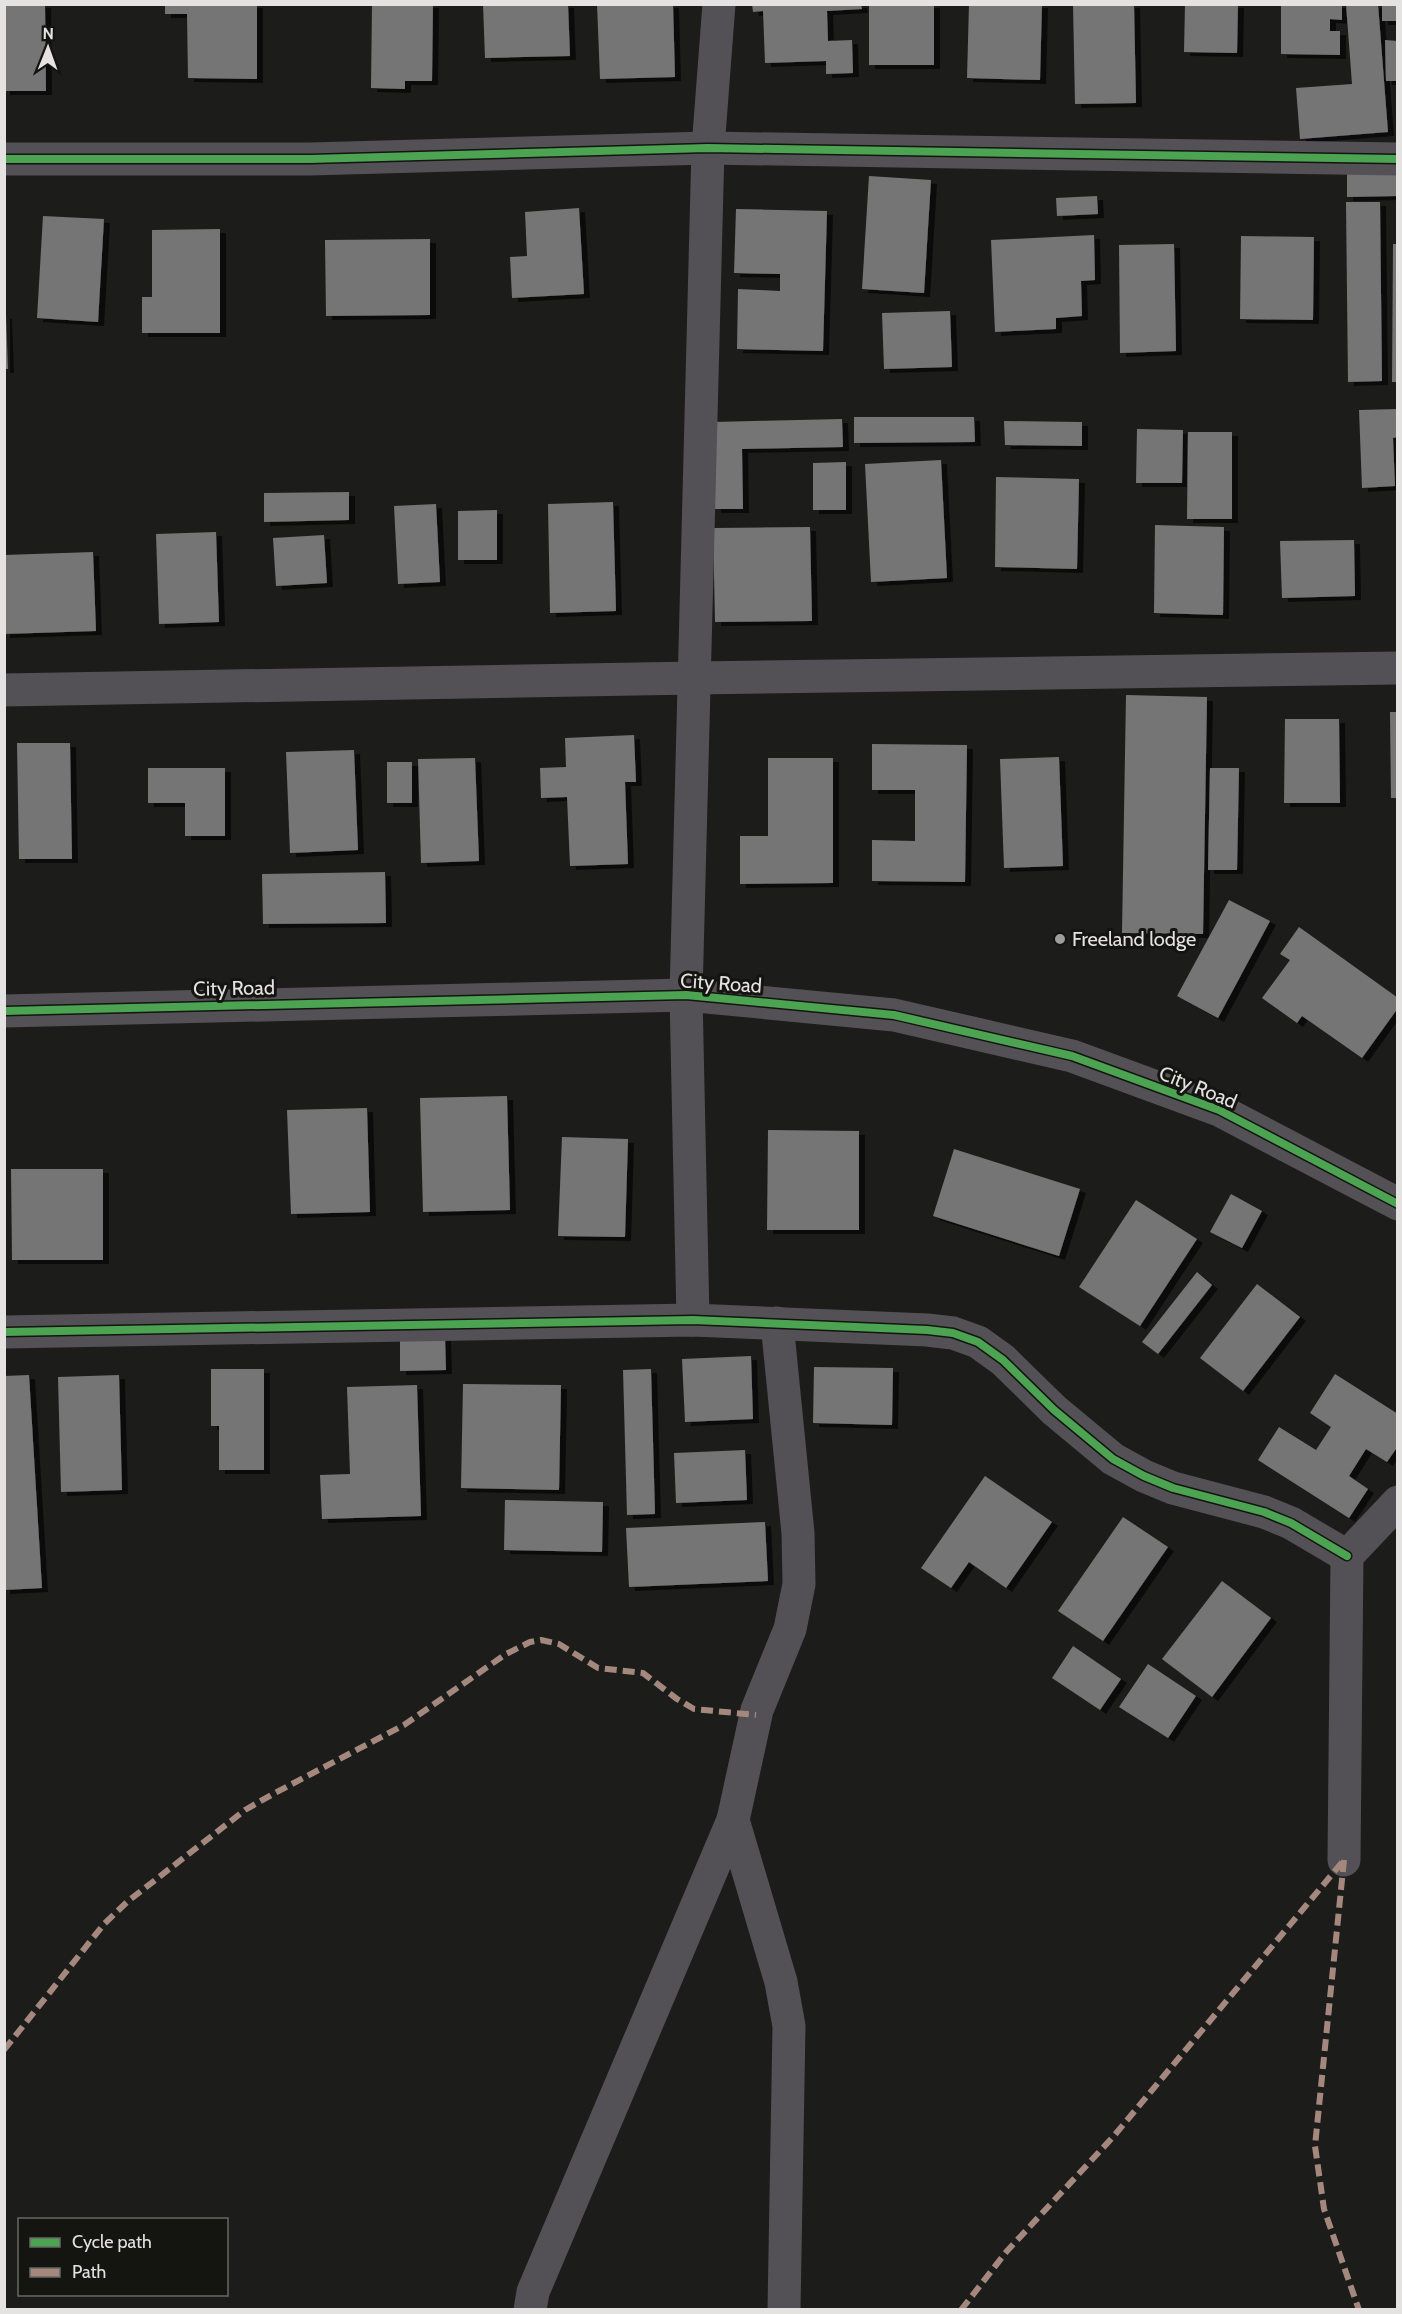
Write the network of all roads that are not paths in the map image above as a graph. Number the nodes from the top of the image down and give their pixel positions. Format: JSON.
{"nodes":[{"id":1,"x":719,"y":4,"type":"edge"},
{"id":2,"x":708,"y":148,"type":"junction"},
{"id":3,"x":4,"y":159,"type":"edge"},
{"id":4,"x":1398,"y":159,"type":"edge"},
{"id":5,"x":1398,"y":668,"type":"edge"},
{"id":6,"x":694,"y":678,"type":"junction"},
{"id":7,"x":4,"y":690,"type":"edge"},
{"id":8,"x":686,"y":995,"type":"junction"},
{"id":9,"x":4,"y":1011,"type":"edge"},
{"id":10,"x":1398,"y":1204,"type":"edge"},
{"id":11,"x":693,"y":1320,"type":"junction"},
{"id":12,"x":777,"y":1323,"type":"junction"},
{"id":13,"x":4,"y":1332,"type":"edge"},
{"id":14,"x":1398,"y":1502,"type":"edge"},
{"id":15,"x":1347,"y":1556,"type":"junction"},
{"id":16,"x":732,"y":1820,"type":"junction"},
{"id":17,"x":1344,"y":1860,"type":"dead end"},
{"id":18,"x":530,"y":2310,"type":"edge"},
{"id":19,"x":784,"y":2310,"type":"edge"}],
"edges":[{"from":1,"to":2,"type":"street"},
{"from":2,"to":3,"type":"street"},
{"from":2,"to":4,"type":"street"},
{"from":2,"to":6,"type":"street"},
{"from":5,"to":6,"type":"street"},
{"from":6,"to":7,"type":"street"},
{"from":6,"to":8,"type":"street"},
{"from":8,"to":9,"type":"street","name":"City Road"},
{"from":8,"to":10,"type":"street","name":"City Road"},
{"from":8,"to":11,"type":"street"},
{"from":11,"to":12,"type":"street"},
{"from":11,"to":13,"type":"street"},
{"from":12,"to":15,"type":"street"},
{"from":12,"to":16,"type":"street"},
{"from":14,"to":15,"type":"street"},
{"from":15,"to":17,"type":"street"},
{"from":16,"to":18,"type":"street"},
{"from":16,"to":19,"type":"street"}]}
